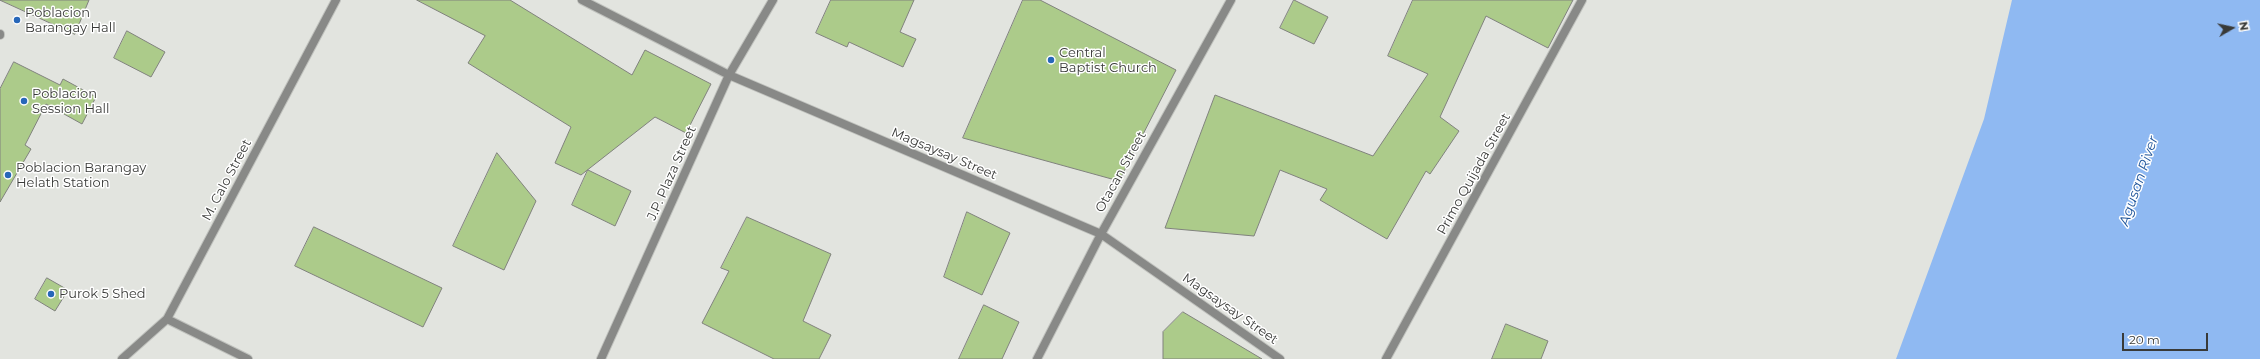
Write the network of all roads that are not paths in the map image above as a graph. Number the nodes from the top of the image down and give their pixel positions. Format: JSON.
{"nodes":[{"id":1,"x":336,"y":0,"type":"edge"},
{"id":2,"x":582,"y":0,"type":"edge"},
{"id":3,"x":773,"y":0,"type":"edge"},
{"id":4,"x":1231,"y":0,"type":"edge"},
{"id":5,"x":1582,"y":0,"type":"edge"},
{"id":6,"x":729,"y":75,"type":"junction"},
{"id":7,"x":1101,"y":234,"type":"junction"},
{"id":8,"x":167,"y":319,"type":"junction"},
{"id":9,"x":122,"y":359,"type":"edge"},
{"id":10,"x":248,"y":359,"type":"edge"},
{"id":11,"x":601,"y":359,"type":"edge"},
{"id":12,"x":1037,"y":359,"type":"edge"},
{"id":13,"x":1280,"y":359,"type":"edge"},
{"id":14,"x":1386,"y":359,"type":"edge"}],
"edges":[{"from":1,"to":8,"type":"street","name":"M. Calo Street"},
{"from":2,"to":6,"type":"street","name":"Magsaysay Street"},
{"from":3,"to":6,"type":"street","name":"J.P. Plaza Street"},
{"from":4,"to":7,"type":"street","name":"Otacan Street"},
{"from":5,"to":14,"type":"street","name":"Primo Quijada Street"},
{"from":6,"to":7,"type":"street","name":"Magsaysay Street"},
{"from":6,"to":11,"type":"street","name":"J.P. Plaza Street"},
{"from":7,"to":12,"type":"street","name":"Otacan Street"},
{"from":7,"to":13,"type":"street","name":"Magsaysay Street"},
{"from":8,"to":9,"type":"street","name":"M. Calo Street"},
{"from":8,"to":10,"type":"street"}]}
